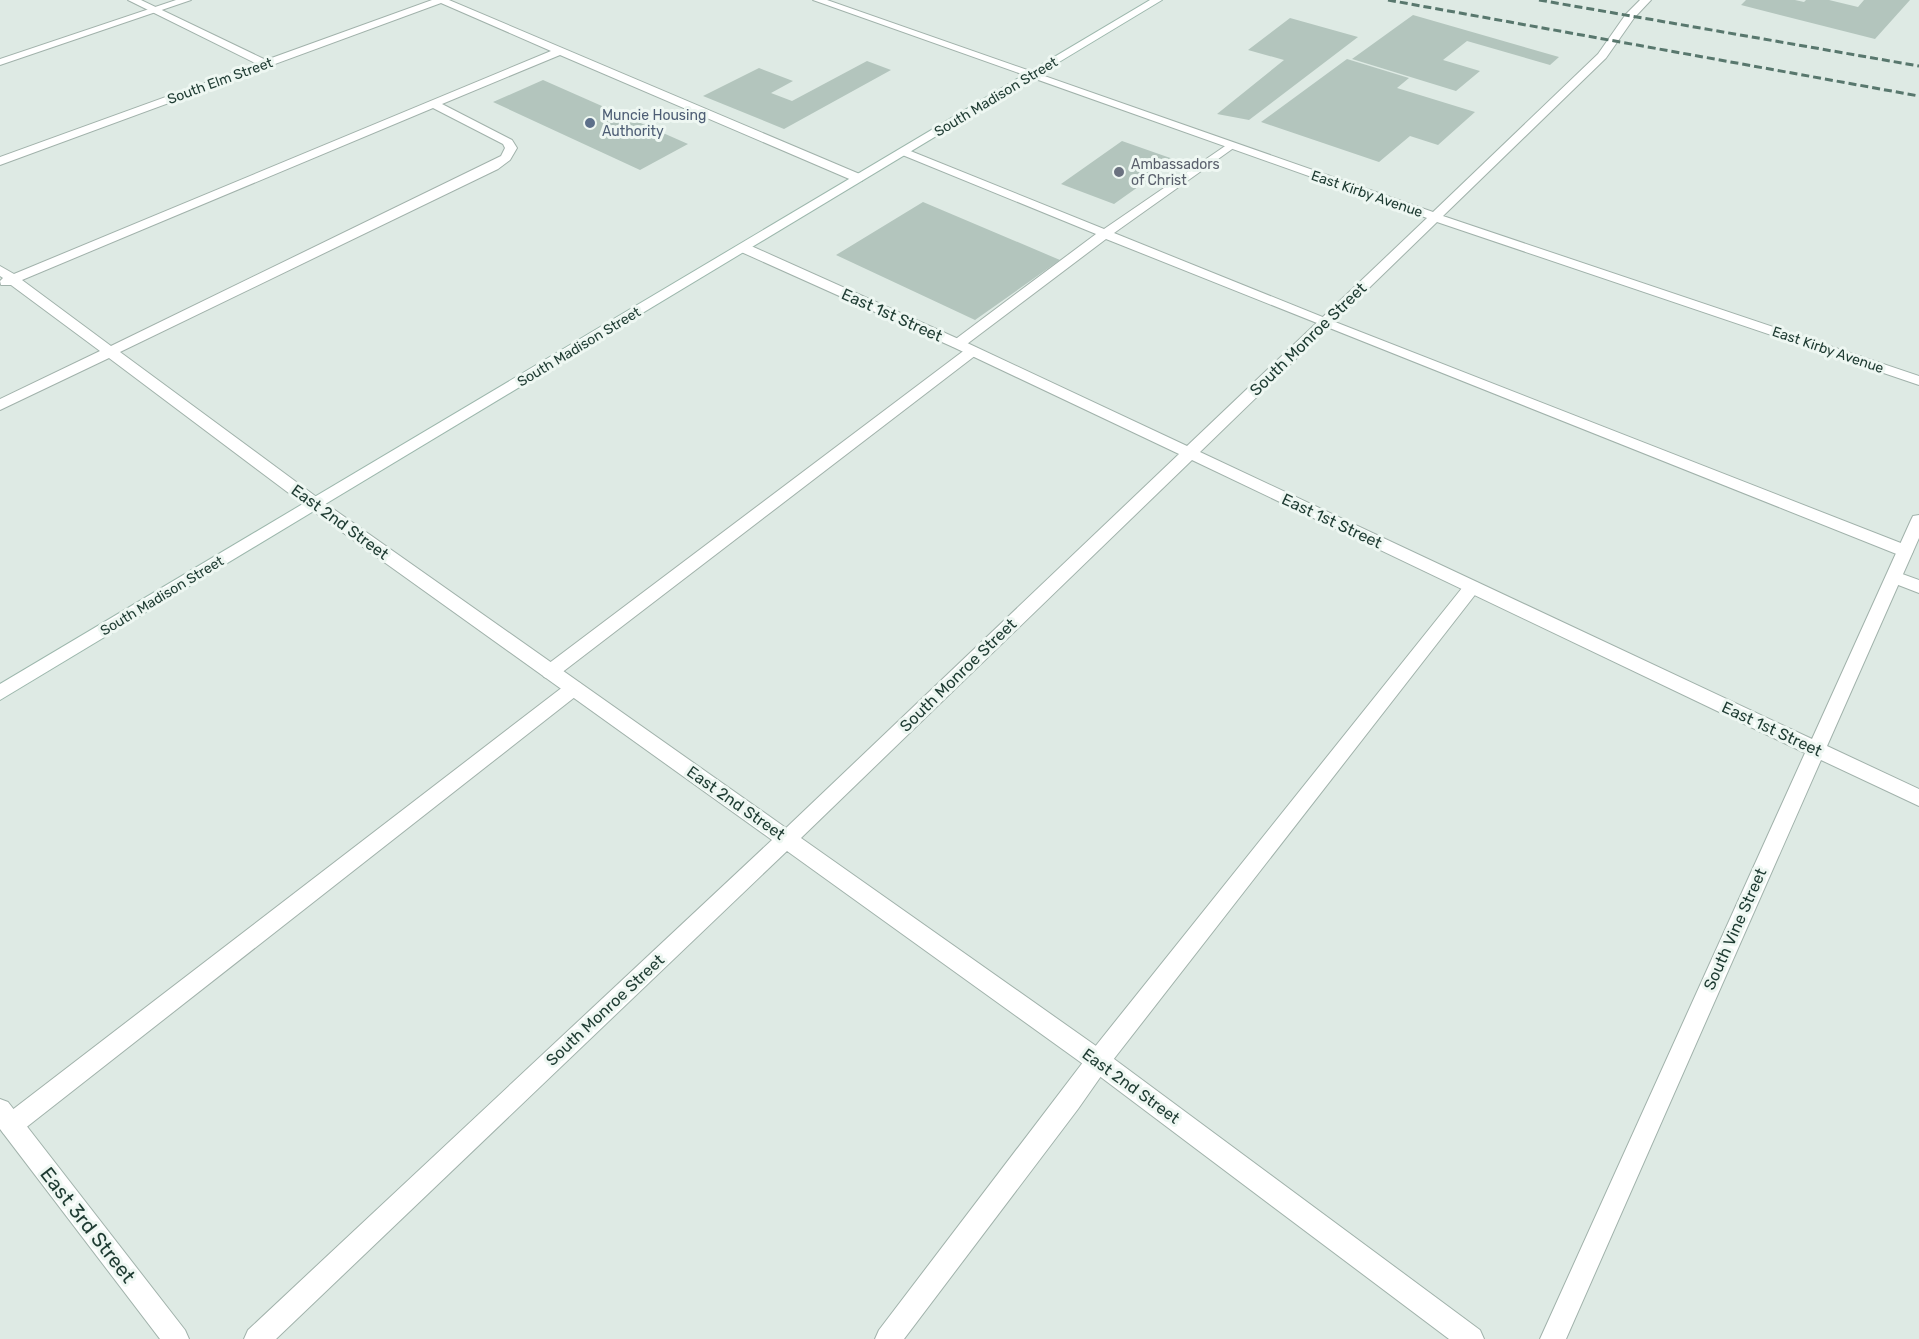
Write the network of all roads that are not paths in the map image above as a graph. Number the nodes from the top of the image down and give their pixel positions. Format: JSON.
{"nodes":[{"id":1,"x":133,"y":0,"type":"edge"},
{"id":2,"x":186,"y":0,"type":"edge"},
{"id":3,"x":441,"y":0,"type":"edge"},
{"id":4,"x":818,"y":0,"type":"edge"},
{"id":5,"x":1157,"y":0,"type":"edge"},
{"id":6,"x":1646,"y":0,"type":"edge"},
{"id":7,"x":156,"y":11,"type":"junction"},
{"id":8,"x":560,"y":51,"type":"junction"},
{"id":9,"x":0,"y":62,"type":"edge"},
{"id":10,"x":266,"y":64,"type":"junction"},
{"id":11,"x":1032,"y":75,"type":"junction"},
{"id":12,"x":433,"y":104,"type":"junction"},
{"id":13,"x":1231,"y":145,"type":"junction"},
{"id":14,"x":904,"y":152,"type":"junction"},
{"id":15,"x":0,"y":161,"type":"edge"},
{"id":16,"x":858,"y":178,"type":"junction"},
{"id":17,"x":1435,"y":217,"type":"junction"},
{"id":18,"x":1106,"y":233,"type":"junction"},
{"id":19,"x":744,"y":248,"type":"junction"},
{"id":20,"x":4,"y":278,"type":"edge"},
{"id":21,"x":1325,"y":323,"type":"junction"},
{"id":22,"x":964,"y":348,"type":"junction"},
{"id":23,"x":109,"y":351,"type":"junction"},
{"id":24,"x":1919,"y":381,"type":"edge"},
{"id":25,"x":0,"y":405,"type":"edge"},
{"id":26,"x":1190,"y":453,"type":"junction"},
{"id":27,"x":316,"y":505,"type":"junction"},
{"id":28,"x":1919,"y":520,"type":"edge"},
{"id":29,"x":1905,"y":551,"type":"junction"},
{"id":30,"x":1894,"y":577,"type":"junction"},
{"id":31,"x":1919,"y":586,"type":"edge"},
{"id":32,"x":1472,"y":587,"type":"junction"},
{"id":33,"x":550,"y":672,"type":"junction"},
{"id":34,"x":574,"y":688,"type":"junction"},
{"id":35,"x":0,"y":693,"type":"edge"},
{"id":36,"x":1815,"y":749,"type":"junction"},
{"id":37,"x":1919,"y":798,"type":"edge"},
{"id":38,"x":787,"y":839,"type":"junction"},
{"id":39,"x":1098,"y":1061,"type":"junction"},
{"id":40,"x":5,"y":1118,"type":"edge"},
{"id":41,"x":176,"y":1339,"type":"edge"},
{"id":42,"x":256,"y":1339,"type":"edge"},
{"id":43,"x":888,"y":1339,"type":"edge"},
{"id":44,"x":1471,"y":1339,"type":"edge"},
{"id":45,"x":1553,"y":1339,"type":"edge"}],
"edges":[{"from":1,"to":7,"type":"street"},
{"from":2,"to":7,"type":"street"},
{"from":3,"to":8,"type":"street"},
{"from":3,"to":10,"type":"street","name":"South Elm Street"},
{"from":4,"to":11,"type":"street","name":"East Kirby Avenue"},
{"from":5,"to":11,"type":"street","name":"South Madison Street"},
{"from":6,"to":17,"type":"street","name":"South Monroe Street"},
{"from":7,"to":9,"type":"street"},
{"from":7,"to":10,"type":"street"},
{"from":8,"to":12,"type":"street"},
{"from":8,"to":16,"type":"street"},
{"from":10,"to":15,"type":"street","name":"South Elm Street"},
{"from":11,"to":13,"type":"street","name":"East Kirby Avenue"},
{"from":11,"to":14,"type":"street","name":"South Madison Street"},
{"from":12,"to":20,"type":"street"},
{"from":12,"to":23,"type":"street"},
{"from":13,"to":17,"type":"street","name":"East Kirby Avenue"},
{"from":13,"to":18,"type":"street"},
{"from":14,"to":16,"type":"street","name":"South Madison Street"},
{"from":14,"to":18,"type":"street"},
{"from":16,"to":19,"type":"street","name":"South Madison Street"},
{"from":17,"to":21,"type":"street","name":"South Monroe Street"},
{"from":17,"to":24,"type":"street","name":"East Kirby Avenue"},
{"from":18,"to":21,"type":"street"},
{"from":18,"to":22,"type":"street"},
{"from":19,"to":22,"type":"street","name":"East 1st Street"},
{"from":19,"to":27,"type":"street","name":"South Madison Street"},
{"from":20,"to":23,"type":"street","name":"East 2nd Street"},
{"from":21,"to":26,"type":"street","name":"South Monroe Street"},
{"from":21,"to":29,"type":"street"},
{"from":22,"to":26,"type":"street","name":"East 1st Street"},
{"from":22,"to":33,"type":"street"},
{"from":23,"to":25,"type":"street"},
{"from":23,"to":27,"type":"street","name":"East 2nd Street"},
{"from":26,"to":32,"type":"street","name":"East 1st Street"},
{"from":26,"to":38,"type":"street","name":"South Monroe Street"},
{"from":27,"to":33,"type":"street","name":"East 2nd Street"},
{"from":27,"to":35,"type":"street","name":"South Madison Street"},
{"from":28,"to":29,"type":"street","name":"South Vine Street"},
{"from":29,"to":30,"type":"street","name":"South Vine Street"},
{"from":30,"to":31,"type":"street"},
{"from":30,"to":36,"type":"street","name":"South Vine Street"},
{"from":32,"to":36,"type":"street","name":"East 1st Street"},
{"from":32,"to":39,"type":"street"},
{"from":33,"to":34,"type":"street","name":"East 2nd Street"},
{"from":34,"to":38,"type":"street","name":"East 2nd Street"},
{"from":34,"to":40,"type":"street"},
{"from":36,"to":37,"type":"street","name":"East 1st Street"},
{"from":36,"to":45,"type":"street","name":"South Vine Street"},
{"from":38,"to":39,"type":"street","name":"East 2nd Street"},
{"from":38,"to":42,"type":"street","name":"South Monroe Street"},
{"from":39,"to":43,"type":"street"},
{"from":39,"to":44,"type":"street","name":"East 2nd Street"},
{"from":40,"to":41,"type":"street","name":"East 3rd Street"}]}
